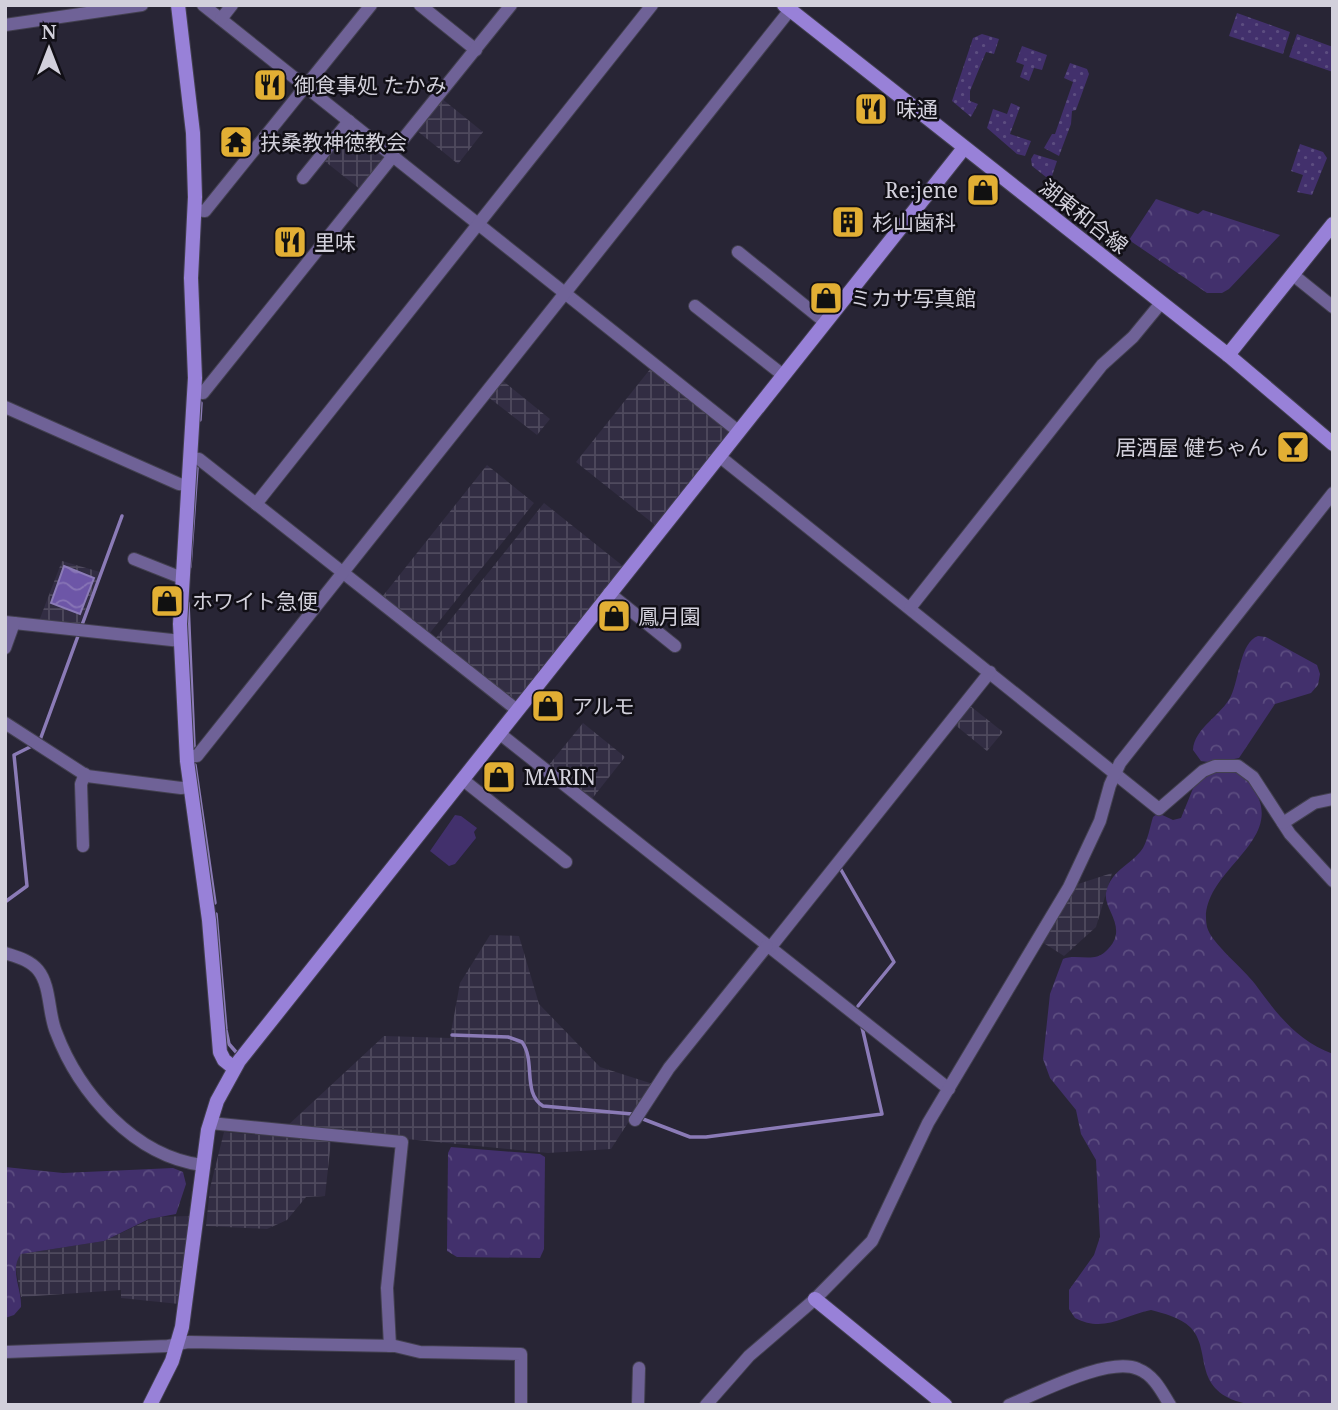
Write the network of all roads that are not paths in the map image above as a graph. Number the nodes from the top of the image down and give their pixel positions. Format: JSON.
{"nodes":[{"id":1,"x":142,"y":5,"type":"edge"},
{"id":2,"x":178,"y":5,"type":"edge"},
{"id":3,"x":203,"y":5,"type":"edge"},
{"id":4,"x":232,"y":5,"type":"edge"},
{"id":5,"x":371,"y":5,"type":"edge"},
{"id":6,"x":420,"y":5,"type":"edge"},
{"id":7,"x":511,"y":5,"type":"edge"},
{"id":8,"x":652,"y":5,"type":"edge"},
{"id":9,"x":787,"y":7,"type":"edge"},
{"id":10,"x":221,"y":19,"type":"junction"},
{"id":11,"x":5,"y":25,"type":"edge"},
{"id":12,"x":475,"y":50,"type":"junction"},
{"id":13,"x":306,"y":86,"type":"junction"},
{"id":14,"x":349,"y":121,"type":"junction"},
{"id":15,"x":964,"y":148,"type":"junction"},
{"id":16,"x":392,"y":155,"type":"junction"},
{"id":17,"x":303,"y":178,"type":"dead end"},
{"id":18,"x":194,"y":211,"type":"junction"},
{"id":19,"x":479,"y":224,"type":"junction"},
{"id":20,"x":1333,"y":224,"type":"edge"},
{"id":21,"x":738,"y":252,"type":"dead end"},
{"id":22,"x":1292,"y":274,"type":"junction"},
{"id":23,"x":565,"y":292,"type":"junction"},
{"id":24,"x":1161,"y":303,"type":"junction"},
{"id":25,"x":695,"y":306,"type":"dead end"},
{"id":26,"x":1333,"y":307,"type":"edge"},
{"id":27,"x":825,"y":322,"type":"junction"},
{"id":28,"x":1228,"y":355,"type":"junction"},
{"id":29,"x":783,"y":375,"type":"junction"},
{"id":30,"x":194,"y":392,"type":"junction"},
{"id":31,"x":5,"y":407,"type":"edge"},
{"id":32,"x":738,"y":431,"type":"junction"},
{"id":33,"x":1333,"y":444,"type":"edge"},
{"id":34,"x":719,"y":456,"type":"junction"},
{"id":35,"x":190,"y":458,"type":"junction"},
{"id":36,"x":188,"y":485,"type":"junction"},
{"id":37,"x":1333,"y":493,"type":"edge"},
{"id":38,"x":256,"y":504,"type":"junction"},
{"id":39,"x":134,"y":559,"type":"dead end"},
{"id":40,"x":342,"y":572,"type":"junction"},
{"id":41,"x":182,"y":578,"type":"junction"},
{"id":42,"x":609,"y":593,"type":"junction"},
{"id":43,"x":910,"y":608,"type":"junction"},
{"id":44,"x":9,"y":623,"type":"edge"},
{"id":45,"x":181,"y":641,"type":"junction"},
{"id":46,"x":675,"y":646,"type":"dead end"},
{"id":47,"x":5,"y":649,"type":"edge"},
{"id":48,"x":990,"y":672,"type":"junction"},
{"id":49,"x":517,"y":710,"type":"junction"},
{"id":50,"x":5,"y":723,"type":"edge"},
{"id":51,"x":499,"y":733,"type":"junction"},
{"id":52,"x":187,"y":756,"type":"junction"},
{"id":53,"x":1115,"y":773,"type":"junction"},
{"id":54,"x":85,"y":774,"type":"junction"},
{"id":55,"x":462,"y":779,"type":"junction"},
{"id":56,"x":191,"y":787,"type":"junction"},
{"id":57,"x":1333,"y":799,"type":"edge"},
{"id":58,"x":1283,"y":823,"type":"junction"},
{"id":59,"x":83,"y":846,"type":"dead end"},
{"id":60,"x":566,"y":862,"type":"dead end"},
{"id":61,"x":1333,"y":881,"type":"edge"},
{"id":62,"x":768,"y":947,"type":"junction"},
{"id":63,"x":5,"y":953,"type":"edge"},
{"id":64,"x":234,"y":1068,"type":"junction"},
{"id":65,"x":948,"y":1089,"type":"junction"},
{"id":66,"x":635,"y":1120,"type":"dead end"},
{"id":67,"x":210,"y":1123,"type":"junction"},
{"id":68,"x":202,"y":1165,"type":"junction"},
{"id":69,"x":815,"y":1299,"type":"junction"},
{"id":70,"x":178,"y":1344,"type":"junction"},
{"id":71,"x":390,"y":1346,"type":"junction"},
{"id":72,"x":5,"y":1352,"type":"edge"},
{"id":73,"x":639,"y":1368,"type":"dead end"},
{"id":74,"x":150,"y":1405,"type":"edge"},
{"id":75,"x":521,"y":1405,"type":"edge"},
{"id":76,"x":638,"y":1405,"type":"edge"},
{"id":77,"x":706,"y":1405,"type":"edge"},
{"id":78,"x":945,"y":1405,"type":"edge"},
{"id":79,"x":1009,"y":1405,"type":"edge"},
{"id":80,"x":1170,"y":1405,"type":"edge"}],
"edges":[{"from":1,"to":11,"type":"street"},
{"from":2,"to":18,"type":"street"},
{"from":3,"to":10,"type":"street"},
{"from":4,"to":10,"type":"street"},
{"from":5,"to":13,"type":"street"},
{"from":6,"to":12,"type":"street"},
{"from":7,"to":12,"type":"street"},
{"from":8,"to":19,"type":"street"},
{"from":9,"to":15,"type":"street","name":"湖東和合線"},
{"from":9,"to":23,"type":"street"},
{"from":10,"to":13,"type":"street"},
{"from":12,"to":16,"type":"street"},
{"from":13,"to":14,"type":"street"},
{"from":13,"to":18,"type":"street"},
{"from":14,"to":16,"type":"street"},
{"from":14,"to":17,"type":"street"},
{"from":15,"to":24,"type":"street","name":"湖東和合線"},
{"from":15,"to":27,"type":"street"},
{"from":16,"to":19,"type":"street"},
{"from":16,"to":30,"type":"street"},
{"from":18,"to":30,"type":"street"},
{"from":19,"to":23,"type":"street"},
{"from":19,"to":38,"type":"street"},
{"from":20,"to":22,"type":"street"},
{"from":21,"to":27,"type":"street"},
{"from":22,"to":26,"type":"street"},
{"from":22,"to":28,"type":"street"},
{"from":23,"to":32,"type":"street"},
{"from":23,"to":40,"type":"street"},
{"from":24,"to":28,"type":"street","name":"湖東和合線"},
{"from":24,"to":43,"type":"street"},
{"from":25,"to":29,"type":"street"},
{"from":27,"to":29,"type":"street"},
{"from":28,"to":33,"type":"street","name":"湖東和合線"},
{"from":29,"to":32,"type":"street"},
{"from":30,"to":35,"type":"street"},
{"from":31,"to":36,"type":"street"},
{"from":32,"to":34,"type":"street"},
{"from":34,"to":42,"type":"street"},
{"from":34,"to":43,"type":"street"},
{"from":35,"to":36,"type":"street"},
{"from":35,"to":38,"type":"street"},
{"from":36,"to":41,"type":"street"},
{"from":37,"to":53,"type":"street"},
{"from":38,"to":40,"type":"street"},
{"from":39,"to":41,"type":"street"},
{"from":40,"to":49,"type":"street"},
{"from":40,"to":52,"type":"street"},
{"from":41,"to":45,"type":"street"},
{"from":42,"to":46,"type":"street"},
{"from":42,"to":49,"type":"street"},
{"from":43,"to":48,"type":"street"},
{"from":44,"to":45,"type":"street"},
{"from":44,"to":47,"type":"street"},
{"from":45,"to":52,"type":"street"},
{"from":48,"to":53,"type":"street"},
{"from":48,"to":62,"type":"street"},
{"from":49,"to":51,"type":"street"},
{"from":50,"to":54,"type":"street"},
{"from":51,"to":55,"type":"street"},
{"from":51,"to":62,"type":"street"},
{"from":52,"to":56,"type":"street"},
{"from":53,"to":58,"type":"street"},
{"from":53,"to":65,"type":"street"},
{"from":54,"to":56,"type":"street"},
{"from":54,"to":59,"type":"street"},
{"from":55,"to":60,"type":"street"},
{"from":55,"to":64,"type":"street"},
{"from":56,"to":64,"type":"street"},
{"from":57,"to":58,"type":"street"},
{"from":58,"to":61,"type":"street"},
{"from":62,"to":65,"type":"street"},
{"from":62,"to":66,"type":"street"},
{"from":63,"to":68,"type":"street"},
{"from":64,"to":67,"type":"street"},
{"from":65,"to":69,"type":"street"},
{"from":67,"to":68,"type":"street"},
{"from":67,"to":71,"type":"street"},
{"from":68,"to":70,"type":"street"},
{"from":69,"to":77,"type":"street"},
{"from":69,"to":78,"type":"street"},
{"from":70,"to":71,"type":"street"},
{"from":70,"to":72,"type":"street"},
{"from":70,"to":74,"type":"street"},
{"from":71,"to":75,"type":"street"},
{"from":73,"to":76,"type":"street"},
{"from":79,"to":80,"type":"street"}]}
